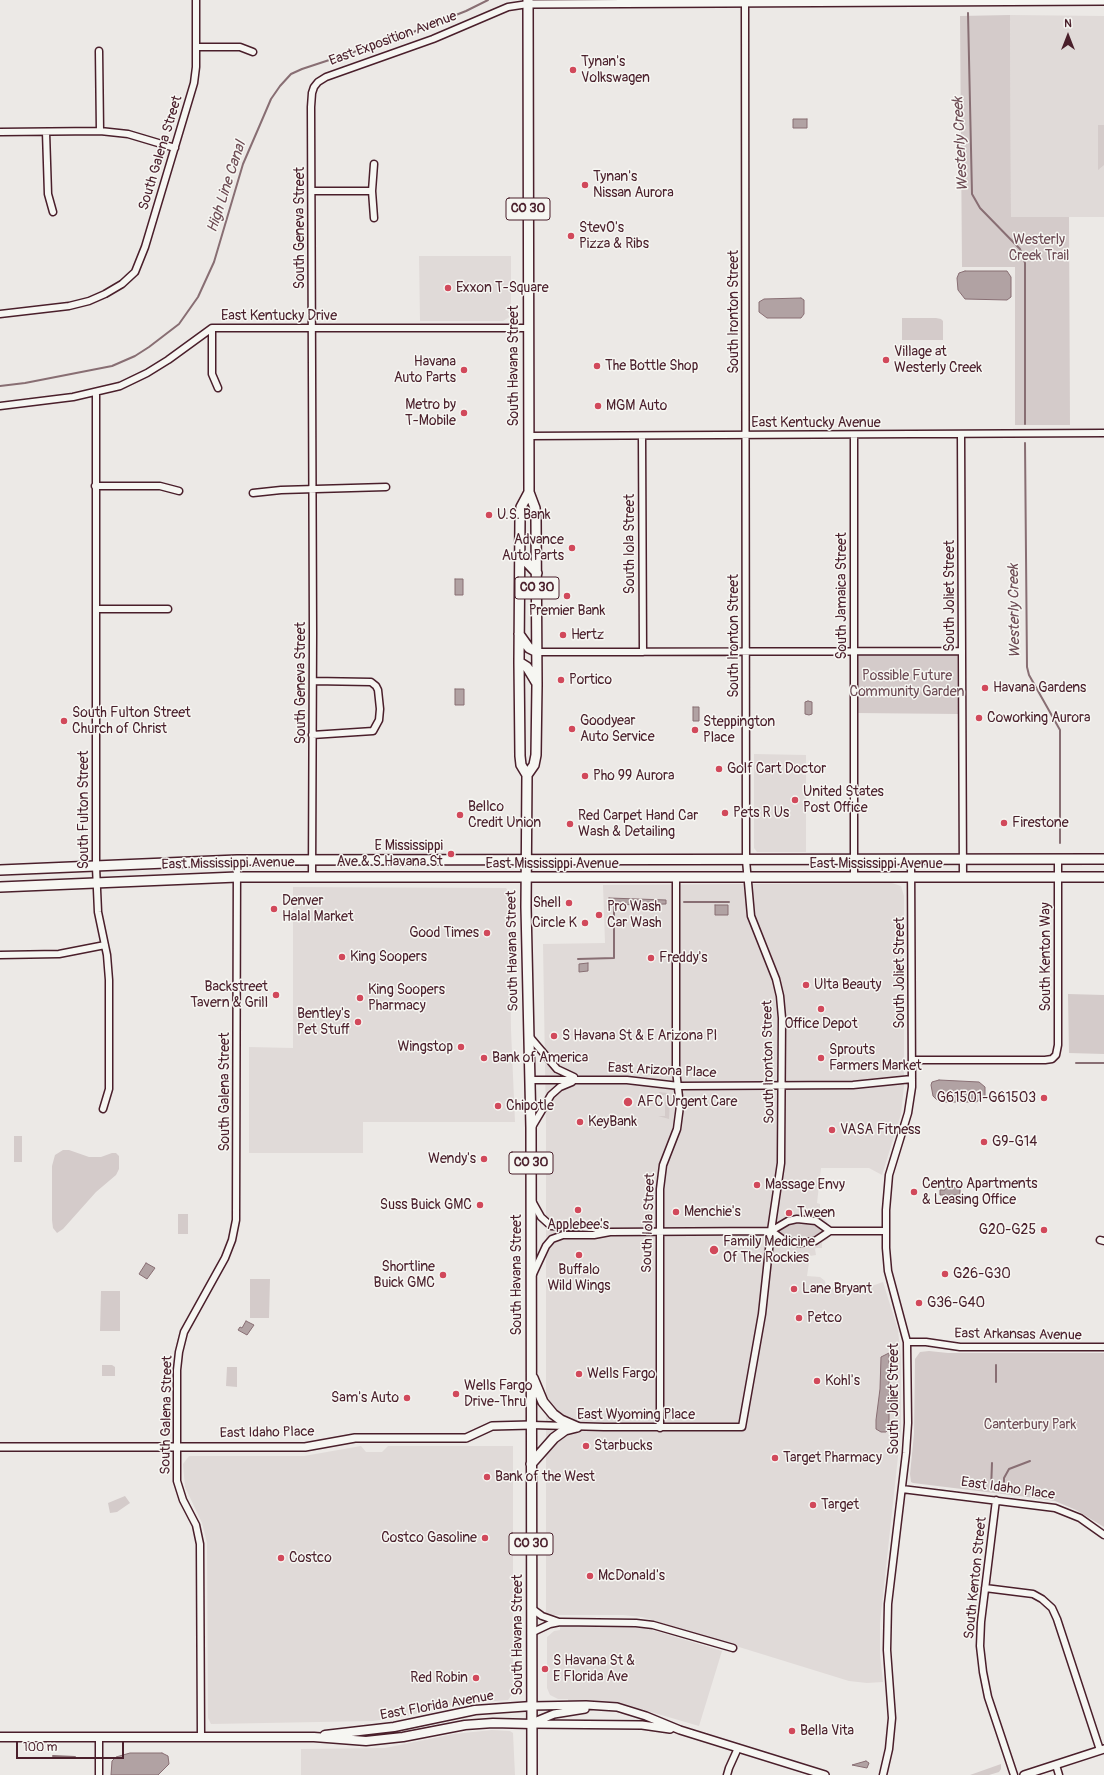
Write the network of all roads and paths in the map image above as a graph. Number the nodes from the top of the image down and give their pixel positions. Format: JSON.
{"nodes":[{"id":1,"x":196,"y":0,"type":"edge"},
{"id":2,"x":528,"y":2,"type":"edge"},
{"id":3,"x":1104,"y":2,"type":"edge"},
{"id":4,"x":745,"y":3,"type":"junction"},
{"id":5,"x":196,"y":47,"type":"junction"},
{"id":6,"x":99,"y":51,"type":"dead end"},
{"id":7,"x":253,"y":52,"type":"dead end"},
{"id":8,"x":314,"y":87,"type":"joint"},
{"id":9,"x":100,"y":131,"type":"junction"},
{"id":10,"x":0,"y":132,"type":"edge"},
{"id":11,"x":46,"y":132,"type":"junction"},
{"id":12,"x":175,"y":148,"type":"junction"},
{"id":13,"x":374,"y":164,"type":"dead end"},
{"id":14,"x":312,"y":191,"type":"junction"},
{"id":15,"x":372,"y":191,"type":"junction"},
{"id":16,"x":53,"y":212,"type":"dead end"},
{"id":17,"x":374,"y":218,"type":"dead end"},
{"id":18,"x":0,"y":314,"type":"edge"},
{"id":19,"x":212,"y":328,"type":"junction"},
{"id":20,"x":312,"y":328,"type":"junction"},
{"id":21,"x":528,"y":328,"type":"junction"},
{"id":22,"x":218,"y":388,"type":"dead end"},
{"id":23,"x":96,"y":393,"type":"junction"},
{"id":24,"x":0,"y":406,"type":"edge"},
{"id":25,"x":1104,"y":433,"type":"edge"},
{"id":26,"x":854,"y":434,"type":"junction"},
{"id":27,"x":961,"y":434,"type":"junction"},
{"id":28,"x":746,"y":435,"type":"junction"},
{"id":29,"x":528,"y":436,"type":"junction"},
{"id":30,"x":642,"y":436,"type":"junction"},
{"id":31,"x":95,"y":486,"type":"junction"},
{"id":32,"x":386,"y":487,"type":"dead end"},
{"id":33,"x":313,"y":489,"type":"junction"},
{"id":34,"x":179,"y":491,"type":"dead end"},
{"id":35,"x":529,"y":492,"type":"junction"},
{"id":36,"x":253,"y":493,"type":"dead end"},
{"id":37,"x":520,"y":554,"type":"junction"},
{"id":38,"x":537,"y":573,"type":"junction"},
{"id":39,"x":96,"y":609,"type":"junction"},
{"id":40,"x":168,"y":609,"type":"dead end"},
{"id":41,"x":519,"y":634,"type":"junction"},
{"id":42,"x":854,"y":651,"type":"junction"},
{"id":43,"x":962,"y":651,"type":"junction"},
{"id":44,"x":537,"y":652,"type":"junction"},
{"id":45,"x":643,"y":652,"type":"junction"},
{"id":46,"x":746,"y":652,"type":"junction"},
{"id":47,"x":519,"y":662,"type":"junction"},
{"id":48,"x":313,"y":681,"type":"junction"},
{"id":49,"x":537,"y":685,"type":"junction"},
{"id":50,"x":312,"y":735,"type":"junction"},
{"id":51,"x":527,"y":775,"type":"junction"},
{"id":52,"x":911,"y":859,"type":"junction"},
{"id":53,"x":963,"y":859,"type":"junction"},
{"id":54,"x":1058,"y":859,"type":"junction"},
{"id":55,"x":1104,"y":859,"type":"edge"},
{"id":56,"x":237,"y":860,"type":"junction"},
{"id":57,"x":312,"y":860,"type":"junction"},
{"id":58,"x":525,"y":860,"type":"junction"},
{"id":59,"x":746,"y":860,"type":"junction"},
{"id":60,"x":854,"y":860,"type":"junction"},
{"id":61,"x":96,"y":867,"type":"junction"},
{"id":62,"x":0,"y":870,"type":"edge"},
{"id":63,"x":237,"y":877,"type":"junction"},
{"id":64,"x":312,"y":877,"type":"junction"},
{"id":65,"x":525,"y":877,"type":"junction"},
{"id":66,"x":1058,"y":877,"type":"junction"},
{"id":67,"x":1104,"y":877,"type":"edge"},
{"id":68,"x":676,"y":878,"type":"junction"},
{"id":69,"x":748,"y":878,"type":"junction"},
{"id":70,"x":854,"y":878,"type":"junction"},
{"id":71,"x":911,"y":878,"type":"junction"},
{"id":72,"x":963,"y":878,"type":"junction"},
{"id":73,"x":96,"y":883,"type":"junction"},
{"id":74,"x":0,"y":887,"type":"edge"},
{"id":75,"x":105,"y":945,"type":"junction"},
{"id":76,"x":0,"y":955,"type":"edge"},
{"id":77,"x":529,"y":1035,"type":"junction"},
{"id":78,"x":912,"y":1060,"type":"junction"},
{"id":79,"x":912,"y":1079,"type":"junction"},
{"id":80,"x":530,"y":1080,"type":"junction"},
{"id":81,"x":581,"y":1080,"type":"junction"},
{"id":82,"x":782,"y":1085,"type":"junction"},
{"id":83,"x":679,"y":1086,"type":"junction"},
{"id":84,"x":103,"y":1109,"type":"dead end"},
{"id":85,"x":531,"y":1128,"type":"junction"},
{"id":86,"x":531,"y":1199,"type":"junction"},
{"id":87,"x":771,"y":1231,"type":"junction"},
{"id":88,"x":885,"y":1231,"type":"junction"},
{"id":89,"x":604,"y":1232,"type":"junction"},
{"id":90,"x":660,"y":1232,"type":"junction"},
{"id":91,"x":830,"y":1232,"type":"junction"},
{"id":92,"x":532,"y":1277,"type":"junction"},
{"id":93,"x":907,"y":1342,"type":"junction"},
{"id":94,"x":1104,"y":1347,"type":"edge"},
{"id":95,"x":531,"y":1375,"type":"junction"},
{"id":96,"x":531,"y":1425,"type":"junction"},
{"id":97,"x":577,"y":1427,"type":"junction"},
{"id":98,"x":742,"y":1427,"type":"joint"},
{"id":99,"x":660,"y":1428,"type":"junction"},
{"id":100,"x":0,"y":1448,"type":"edge"},
{"id":101,"x":176,"y":1448,"type":"junction"},
{"id":102,"x":531,"y":1464,"type":"junction"},
{"id":103,"x":902,"y":1489,"type":"junction"},
{"id":104,"x":996,"y":1500,"type":"junction"},
{"id":105,"x":1104,"y":1535,"type":"edge"},
{"id":106,"x":984,"y":1588,"type":"junction"},
{"id":107,"x":531,"y":1608,"type":"junction"},
{"id":108,"x":560,"y":1622,"type":"junction"},
{"id":109,"x":532,"y":1633,"type":"junction"},
{"id":110,"x":733,"y":1648,"type":"dead end"},
{"id":111,"x":532,"y":1706,"type":"junction"},
{"id":112,"x":618,"y":1707,"type":"junction"},
{"id":113,"x":532,"y":1724,"type":"junction"},
{"id":114,"x":680,"y":1730,"type":"junction"},
{"id":115,"x":314,"y":1736,"type":"junction"},
{"id":116,"x":0,"y":1737,"type":"edge"},
{"id":117,"x":99,"y":1737,"type":"junction"},
{"id":118,"x":201,"y":1738,"type":"junction"},
{"id":119,"x":738,"y":1748,"type":"junction"},
{"id":120,"x":1102,"y":1749,"type":"edge"},
{"id":121,"x":1056,"y":1765,"type":"junction"},
{"id":122,"x":815,"y":1774,"type":"edge"},
{"id":123,"x":99,"y":1775,"type":"edge"},
{"id":124,"x":532,"y":1775,"type":"edge"},
{"id":125,"x":727,"y":1775,"type":"edge"},
{"id":126,"x":825,"y":1775,"type":"edge"},
{"id":127,"x":884,"y":1775,"type":"edge"},
{"id":128,"x":1014,"y":1775,"type":"edge"},
{"id":129,"x":1024,"y":1775,"type":"edge"},
{"id":130,"x":1059,"y":1775,"type":"edge"}],
"edges":[{"from":1,"to":5,"type":"street","name":"South Galena Street"},
{"from":2,"to":4,"type":"street","name":"East Exposition Avenue"},
{"from":2,"to":8,"type":"street","name":"East Exposition Avenue"},
{"from":2,"to":21,"type":"main road","name":"South Havana Street","number":"CO 30"},
{"from":3,"to":4,"type":"street","name":"East Exposition Avenue"},
{"from":4,"to":28,"type":"street","name":"South Ironton Street"},
{"from":5,"to":7,"type":"street"},
{"from":5,"to":12,"type":"street","name":"South Galena Street"},
{"from":6,"to":9,"type":"street"},
{"from":8,"to":14,"type":"street","name":"South Geneva Street"},
{"from":9,"to":11,"type":"street"},
{"from":9,"to":12,"type":"street"},
{"from":10,"to":11,"type":"street"},
{"from":11,"to":16,"type":"street"},
{"from":12,"to":18,"type":"street","name":"South Galena Street"},
{"from":13,"to":15,"type":"street"},
{"from":14,"to":15,"type":"street"},
{"from":14,"to":20,"type":"street","name":"South Geneva Street"},
{"from":15,"to":17,"type":"street"},
{"from":19,"to":20,"type":"street","name":"East Kentucky Drive"},
{"from":19,"to":22,"type":"street"},
{"from":19,"to":23,"type":"street","name":"East Kentucky Drive"},
{"from":20,"to":21,"type":"street","name":"East Kentucky Drive"},
{"from":20,"to":33,"type":"street","name":"South Geneva Street"},
{"from":21,"to":29,"type":"main road","name":"South Havana Street","number":"CO 30"},
{"from":23,"to":24,"type":"street","name":"East Kentucky Drive"},
{"from":23,"to":31,"type":"street","name":"South Fulton Street"},
{"from":25,"to":27,"type":"street","name":"East Kentucky Avenue"},
{"from":26,"to":27,"type":"street","name":"East Kentucky Avenue"},
{"from":26,"to":28,"type":"street","name":"East Kentucky Avenue"},
{"from":26,"to":42,"type":"street","name":"South Jamaica Street"},
{"from":27,"to":43,"type":"street","name":"South Joliet Street"},
{"from":28,"to":30,"type":"street","name":"East Kentucky Avenue"},
{"from":28,"to":46,"type":"street","name":"South Ironton Street"},
{"from":29,"to":30,"type":"street","name":"East Kentucky Avenue"},
{"from":29,"to":35,"type":"main road","name":"South Havana Street","number":"CO 30"},
{"from":30,"to":45,"type":"street","name":"South Iola Street"},
{"from":31,"to":34,"type":"street"},
{"from":31,"to":39,"type":"street","name":"South Fulton Street"},
{"from":32,"to":33,"type":"street"},
{"from":33,"to":36,"type":"street"},
{"from":33,"to":48,"type":"street","name":"South Geneva Street"},
{"from":35,"to":37,"type":"main road","name":"South Havana Street","number":"CO 30"},
{"from":35,"to":38,"type":"main road","name":"South Havana Street","number":"CO 30"},
{"from":37,"to":38,"type":"main road"},
{"from":37,"to":41,"type":"main road","name":"South Havana Street","number":"CO 30"},
{"from":38,"to":44,"type":"main road","name":"South Havana Street","number":"CO 30"},
{"from":39,"to":40,"type":"street"},
{"from":39,"to":61,"type":"street","name":"South Fulton Street"},
{"from":41,"to":44,"type":"main road"},
{"from":41,"to":47,"type":"main road","name":"South Havana Street","number":"CO 30"},
{"from":42,"to":43,"type":"street"},
{"from":42,"to":46,"type":"street"},
{"from":42,"to":60,"type":"street","name":"South Jamaica Street"},
{"from":43,"to":53,"type":"street","name":"South Joliet Street"},
{"from":44,"to":45,"type":"street"},
{"from":44,"to":49,"type":"main road","name":"South Havana Street","number":"CO 30"},
{"from":45,"to":46,"type":"street"},
{"from":46,"to":59,"type":"street","name":"South Ironton Street"},
{"from":47,"to":49,"type":"main road"},
{"from":47,"to":51,"type":"main road","name":"South Havana Street","number":"CO 30"},
{"from":48,"to":50,"type":"street","name":"South Geneva Street"},
{"from":48,"to":50,"type":"street"},
{"from":49,"to":51,"type":"main road","name":"South Havana Street","number":"CO 30"},
{"from":50,"to":57,"type":"street","name":"South Geneva Street"},
{"from":51,"to":58,"type":"main road","name":"South Havana Street","number":"CO 30"},
{"from":52,"to":53,"type":"main road","name":"East Mississippi Avenue"},
{"from":52,"to":60,"type":"main road","name":"East Mississippi Avenue"},
{"from":52,"to":71,"type":"street","name":"South Joliet Street"},
{"from":53,"to":54,"type":"main road","name":"East Mississippi Avenue"},
{"from":53,"to":72,"type":"street","name":"South Joliet Street"},
{"from":54,"to":55,"type":"main road","name":"East Mississippi Avenue"},
{"from":54,"to":66,"type":"street","name":"South Kenton Way"},
{"from":56,"to":57,"type":"main road","name":"East Mississippi Avenue"},
{"from":56,"to":61,"type":"main road","name":"East Mississippi Avenue"},
{"from":56,"to":63,"type":"street","name":"South Galena Street"},
{"from":57,"to":58,"type":"main road","name":"East Mississippi Avenue"},
{"from":57,"to":64,"type":"street","name":"South Geneva Street"},
{"from":58,"to":59,"type":"main road","name":"East Mississippi Avenue"},
{"from":58,"to":65,"type":"main road","name":"South Havana Street","number":"CO 30"},
{"from":59,"to":60,"type":"main road","name":"East Mississippi Avenue"},
{"from":59,"to":69,"type":"street","name":"South Ironton Street"},
{"from":60,"to":70,"type":"street","name":"South Jamaica Street"},
{"from":61,"to":62,"type":"main road","name":"East Mississippi Avenue"},
{"from":61,"to":73,"type":"street","name":"South Fulton Street"},
{"from":63,"to":64,"type":"main road","name":"East Mississippi Avenue"},
{"from":63,"to":73,"type":"main road","name":"East Mississippi Avenue"},
{"from":63,"to":101,"type":"street","name":"South Galena Street"},
{"from":64,"to":65,"type":"main road","name":"East Mississippi Avenue"},
{"from":65,"to":68,"type":"main road","name":"East Mississippi Avenue"},
{"from":65,"to":77,"type":"main road","name":"South Havana Street","number":"CO 30"},
{"from":66,"to":67,"type":"main road","name":"East Mississippi Avenue"},
{"from":66,"to":72,"type":"main road","name":"East Mississippi Avenue"},
{"from":66,"to":78,"type":"street","name":"South Kenton Way"},
{"from":68,"to":69,"type":"main road","name":"East Mississippi Avenue"},
{"from":68,"to":83,"type":"street","name":"South Iola Street"},
{"from":69,"to":70,"type":"main road","name":"East Mississippi Avenue"},
{"from":69,"to":82,"type":"street","name":"South Ironton Street"},
{"from":70,"to":71,"type":"main road","name":"East Mississippi Avenue"},
{"from":71,"to":72,"type":"main road","name":"East Mississippi Avenue"},
{"from":71,"to":78,"type":"street","name":"South Joliet Street"},
{"from":73,"to":74,"type":"main road","name":"East Mississippi Avenue"},
{"from":73,"to":75,"type":"street","name":"South Fulton Street"},
{"from":75,"to":76,"type":"street"},
{"from":75,"to":84,"type":"street","name":"South Fulton Street"},
{"from":77,"to":80,"type":"main road","name":"South Havana Street","number":"CO 30"},
{"from":77,"to":81,"type":"street"},
{"from":78,"to":79,"type":"street","name":"South Joliet Street"},
{"from":79,"to":82,"type":"street","name":"East Arizona Place"},
{"from":79,"to":88,"type":"street","name":"South Joliet Street"},
{"from":80,"to":81,"type":"street","name":"East Arizona Place"},
{"from":80,"to":85,"type":"main road","name":"South Havana Street","number":"CO 30"},
{"from":81,"to":83,"type":"street","name":"East Arizona Place"},
{"from":81,"to":85,"type":"street"},
{"from":82,"to":83,"type":"street","name":"East Arizona Place"},
{"from":82,"to":87,"type":"street","name":"South Ironton Street"},
{"from":83,"to":90,"type":"street","name":"South Iola Street"},
{"from":85,"to":86,"type":"main road","name":"South Havana Street","number":"CO 30"},
{"from":86,"to":89,"type":"street"},
{"from":86,"to":92,"type":"main road","name":"South Havana Street","number":"CO 30"},
{"from":87,"to":90,"type":"street"},
{"from":87,"to":91,"type":"street"},
{"from":87,"to":91,"type":"street"},
{"from":87,"to":98,"type":"street","name":"South Ironton Street"},
{"from":88,"to":91,"type":"street"},
{"from":88,"to":93,"type":"street","name":"South Joliet Street"},
{"from":89,"to":90,"type":"street"},
{"from":89,"to":92,"type":"street"},
{"from":90,"to":99,"type":"street","name":"South Iola Street"},
{"from":92,"to":95,"type":"main road","name":"South Havana Street","number":"CO 30"},
{"from":93,"to":94,"type":"street","name":"East Arkansas Avenue"},
{"from":93,"to":103,"type":"street","name":"South Joliet Street"},
{"from":95,"to":96,"type":"main road","name":"South Havana Street","number":"CO 30"},
{"from":95,"to":97,"type":"main road"},
{"from":96,"to":97,"type":"street","name":"East Wyoming Place"},
{"from":96,"to":101,"type":"street","name":"East Idaho Place"},
{"from":96,"to":102,"type":"main road","name":"South Havana Street","number":"CO 30"},
{"from":97,"to":99,"type":"street","name":"East Wyoming Place"},
{"from":97,"to":102,"type":"main road"},
{"from":98,"to":99,"type":"street","name":"East Wyoming Place"},
{"from":100,"to":101,"type":"street","name":"East Idaho Place"},
{"from":101,"to":118,"type":"street","name":"South Galena Street"},
{"from":102,"to":107,"type":"main road","name":"South Havana Street","number":"CO 30"},
{"from":103,"to":104,"type":"street","name":"East Idaho Place"},
{"from":103,"to":127,"type":"street","name":"South Joliet Street"},
{"from":104,"to":105,"type":"street","name":"East Idaho Place"},
{"from":104,"to":106,"type":"street","name":"South Kenton Street"},
{"from":106,"to":120,"type":"street"},
{"from":106,"to":128,"type":"street","name":"South Kenton Street"},
{"from":107,"to":108,"type":"street"},
{"from":107,"to":109,"type":"main road","name":"South Havana Street","number":"CO 30"},
{"from":108,"to":109,"type":"street"},
{"from":108,"to":110,"type":"street"},
{"from":109,"to":111,"type":"main road","name":"South Havana Street","number":"CO 30"},
{"from":111,"to":112,"type":"street","name":"East Florida Avenue"},
{"from":111,"to":113,"type":"main road","name":"South Havana Street","number":"CO 30"},
{"from":111,"to":115,"type":"main road","name":"East Florida Avenue"},
{"from":112,"to":113,"type":"street"},
{"from":112,"to":114,"type":"street","name":"East Florida Avenue"},
{"from":113,"to":114,"type":"street","name":"East Florida Avenue"},
{"from":113,"to":115,"type":"main road","name":"East Florida Avenue"},
{"from":113,"to":124,"type":"main road","name":"South Havana Street","number":"CO 30"},
{"from":114,"to":119,"type":"street","name":"East Florida Avenue"},
{"from":115,"to":118,"type":"main road","name":"East Florida Avenue"},
{"from":116,"to":117,"type":"main road","name":"East Florida Avenue"},
{"from":117,"to":118,"type":"main road","name":"East Florida Avenue"},
{"from":117,"to":123,"type":"street"},
{"from":119,"to":122,"type":"street","name":"East Florida Avenue"},
{"from":119,"to":125,"type":"street"},
{"from":120,"to":121,"type":"street"},
{"from":121,"to":129,"type":"street"},
{"from":121,"to":130,"type":"street"},
{"from":122,"to":126,"type":"street","name":"East Florida Avenue"}]}
